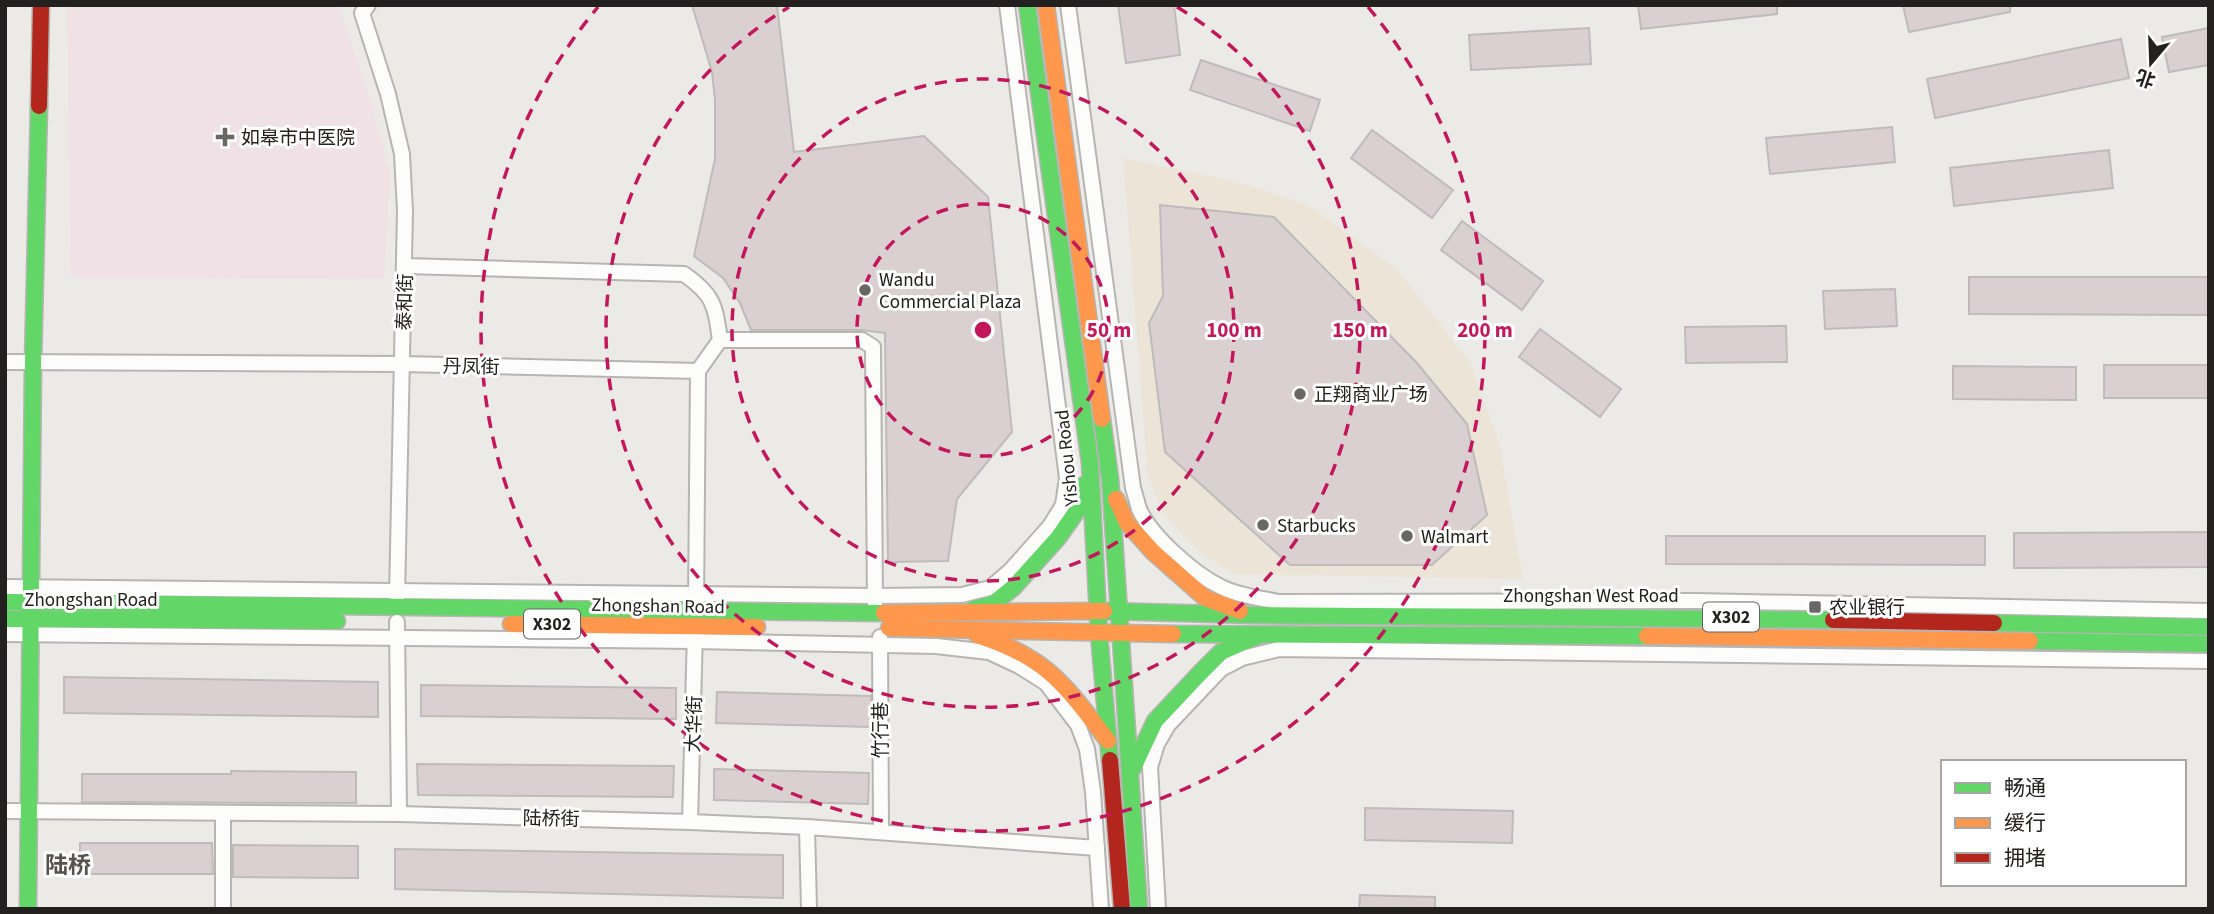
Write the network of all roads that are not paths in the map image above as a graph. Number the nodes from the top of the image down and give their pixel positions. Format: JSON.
{"nodes":[{"id":1,"x":41,"y":5,"type":"edge"},
{"id":2,"x":368,"y":5,"type":"edge"},
{"id":3,"x":1007,"y":5,"type":"edge"},
{"id":4,"x":1027,"y":5,"type":"edge"},
{"id":5,"x":1046,"y":5,"type":"edge"},
{"id":6,"x":1068,"y":5,"type":"edge"},
{"id":7,"x":406,"y":266,"type":"junction"},
{"id":8,"x":720,"y":340,"type":"junction"},
{"id":9,"x":5,"y":362,"type":"edge"},
{"id":10,"x":33,"y":363,"type":"junction"},
{"id":11,"x":402,"y":364,"type":"junction"},
{"id":12,"x":698,"y":371,"type":"junction"},
{"id":13,"x":1090,"y":463,"type":"junction"},
{"id":14,"x":1110,"y":478,"type":"junction"},
{"id":15,"x":5,"y":587,"type":"edge"},
{"id":16,"x":30,"y":594,"type":"junction"},
{"id":17,"x":5,"y":602,"type":"edge"},
{"id":18,"x":1098,"y":611,"type":"junction"},
{"id":19,"x":2209,"y":611,"type":"edge"},
{"id":20,"x":965,"y":612,"type":"junction"},
{"id":21,"x":1119,"y":612,"type":"junction"},
{"id":22,"x":397,"y":614,"type":"junction"},
{"id":23,"x":1252,"y":615,"type":"junction"},
{"id":24,"x":696,"y":618,"type":"junction"},
{"id":25,"x":5,"y":619,"type":"edge"},
{"id":26,"x":877,"y":620,"type":"junction"},
{"id":27,"x":30,"y":627,"type":"junction"},
{"id":28,"x":2209,"y":627,"type":"edge"},
{"id":29,"x":956,"y":629,"type":"junction"},
{"id":30,"x":5,"y":634,"type":"edge"},
{"id":31,"x":1100,"y":634,"type":"junction"},
{"id":32,"x":1121,"y":634,"type":"junction"},
{"id":33,"x":1261,"y":635,"type":"junction"},
{"id":34,"x":2209,"y":644,"type":"edge"},
{"id":35,"x":2209,"y":661,"type":"edge"},
{"id":36,"x":1108,"y":742,"type":"junction"},
{"id":37,"x":1131,"y":776,"type":"junction"},
{"id":38,"x":5,"y":811,"type":"edge"},
{"id":39,"x":30,"y":811,"type":"junction"},
{"id":40,"x":223,"y":814,"type":"junction"},
{"id":41,"x":399,"y":814,"type":"junction"},
{"id":42,"x":690,"y":822,"type":"junction"},
{"id":43,"x":807,"y":827,"type":"junction"},
{"id":44,"x":881,"y":832,"type":"junction"},
{"id":45,"x":1097,"y":848,"type":"junction"},
{"id":46,"x":28,"y":909,"type":"edge"},
{"id":47,"x":223,"y":909,"type":"edge"},
{"id":48,"x":809,"y":909,"type":"edge"},
{"id":49,"x":1101,"y":909,"type":"edge"},
{"id":50,"x":1122,"y":909,"type":"edge"},
{"id":51,"x":1139,"y":909,"type":"edge"},
{"id":52,"x":1158,"y":909,"type":"edge"}],
"edges":[{"from":1,"to":10,"type":"main road"},
{"from":2,"to":7,"type":"street","name":"泰和街"},
{"from":3,"to":26,"type":"street"},
{"from":4,"to":13,"type":"main road","name":"Yishou Road"},
{"from":5,"to":14,"type":"main road","name":"Yishou Road"},
{"from":6,"to":19,"type":"street"},
{"from":7,"to":8,"type":"street"},
{"from":7,"to":11,"type":"street","name":"泰和街"},
{"from":8,"to":12,"type":"street"},
{"from":8,"to":26,"type":"street","name":"竹行巷"},
{"from":9,"to":10,"type":"street","name":"丹凤街"},
{"from":10,"to":11,"type":"street","name":"丹凤街"},
{"from":10,"to":16,"type":"main road"},
{"from":11,"to":12,"type":"street","name":"丹凤街"},
{"from":11,"to":22,"type":"street","name":"泰和街"},
{"from":12,"to":24,"type":"street"},
{"from":13,"to":18,"type":"main road","name":"Yishou Road"},
{"from":13,"to":20,"type":"main road"},
{"from":14,"to":21,"type":"main road","name":"Yishou Road"},
{"from":14,"to":23,"type":"main road"},
{"from":15,"to":16,"type":"street"},
{"from":16,"to":17,"type":"main road","name":"Zhongshan Road","number":"X302"},
{"from":16,"to":22,"type":"main road","name":"Zhongshan Road","number":"X302"},
{"from":16,"to":27,"type":"main road"},
{"from":18,"to":20,"type":"main road","name":"Zhongshan Road","number":"X302"},
{"from":18,"to":21,"type":"main road","name":"Zhongshan West Road","number":"X302"},
{"from":18,"to":31,"type":"main road","name":"Yishou Road"},
{"from":20,"to":26,"type":"main road","name":"Zhongshan Road","number":"X302"},
{"from":21,"to":23,"type":"main road","name":"Zhongshan West Road","number":"X302"},
{"from":21,"to":32,"type":"main road","name":"Yishou Road"},
{"from":22,"to":24,"type":"main road","name":"Zhongshan Road","number":"X302"},
{"from":22,"to":24,"type":"street"},
{"from":22,"to":27,"type":"main road","name":"Zhongshan Road","number":"X302"},
{"from":22,"to":41,"type":"street","name":"泰和街"},
{"from":23,"to":28,"type":"main road","name":"Zhongshan West Road","number":"X302"},
{"from":24,"to":26,"type":"main road","name":"Zhongshan Road","number":"X302"},
{"from":24,"to":26,"type":"street"},
{"from":24,"to":42,"type":"street","name":"大华街"},
{"from":25,"to":27,"type":"main road","name":"Zhongshan Road","number":"X302"},
{"from":26,"to":29,"type":"main road","name":"Zhongshan Road","number":"X302"},
{"from":26,"to":44,"type":"street","name":"竹行巷"},
{"from":26,"to":45,"type":"street"},
{"from":27,"to":30,"type":"street"},
{"from":27,"to":39,"type":"main road"},
{"from":29,"to":31,"type":"main road","name":"Zhongshan Road","number":"X302"},
{"from":29,"to":36,"type":"main road"},
{"from":31,"to":32,"type":"main road","number":"X302"},
{"from":31,"to":36,"type":"main road","name":"Yishou Road"},
{"from":32,"to":33,"type":"main road","number":"X302"},
{"from":32,"to":37,"type":"main road","name":"Yishou Road"},
{"from":33,"to":34,"type":"main road","number":"X302"},
{"from":33,"to":37,"type":"main road"},
{"from":35,"to":52,"type":"street"},
{"from":36,"to":50,"type":"main road","name":"Yishou Road"},
{"from":37,"to":51,"type":"main road","name":"Yishou Road"},
{"from":38,"to":39,"type":"street","name":"陆桥街"},
{"from":39,"to":40,"type":"street","name":"陆桥街"},
{"from":39,"to":46,"type":"main road"},
{"from":40,"to":41,"type":"street","name":"陆桥街"},
{"from":40,"to":47,"type":"street"},
{"from":41,"to":42,"type":"street","name":"陆桥街"},
{"from":42,"to":43,"type":"street","name":"陆桥街"},
{"from":43,"to":44,"type":"street","name":"陆桥街"},
{"from":43,"to":48,"type":"street"},
{"from":44,"to":45,"type":"street","name":"陆桥街"},
{"from":45,"to":49,"type":"street"}]}
